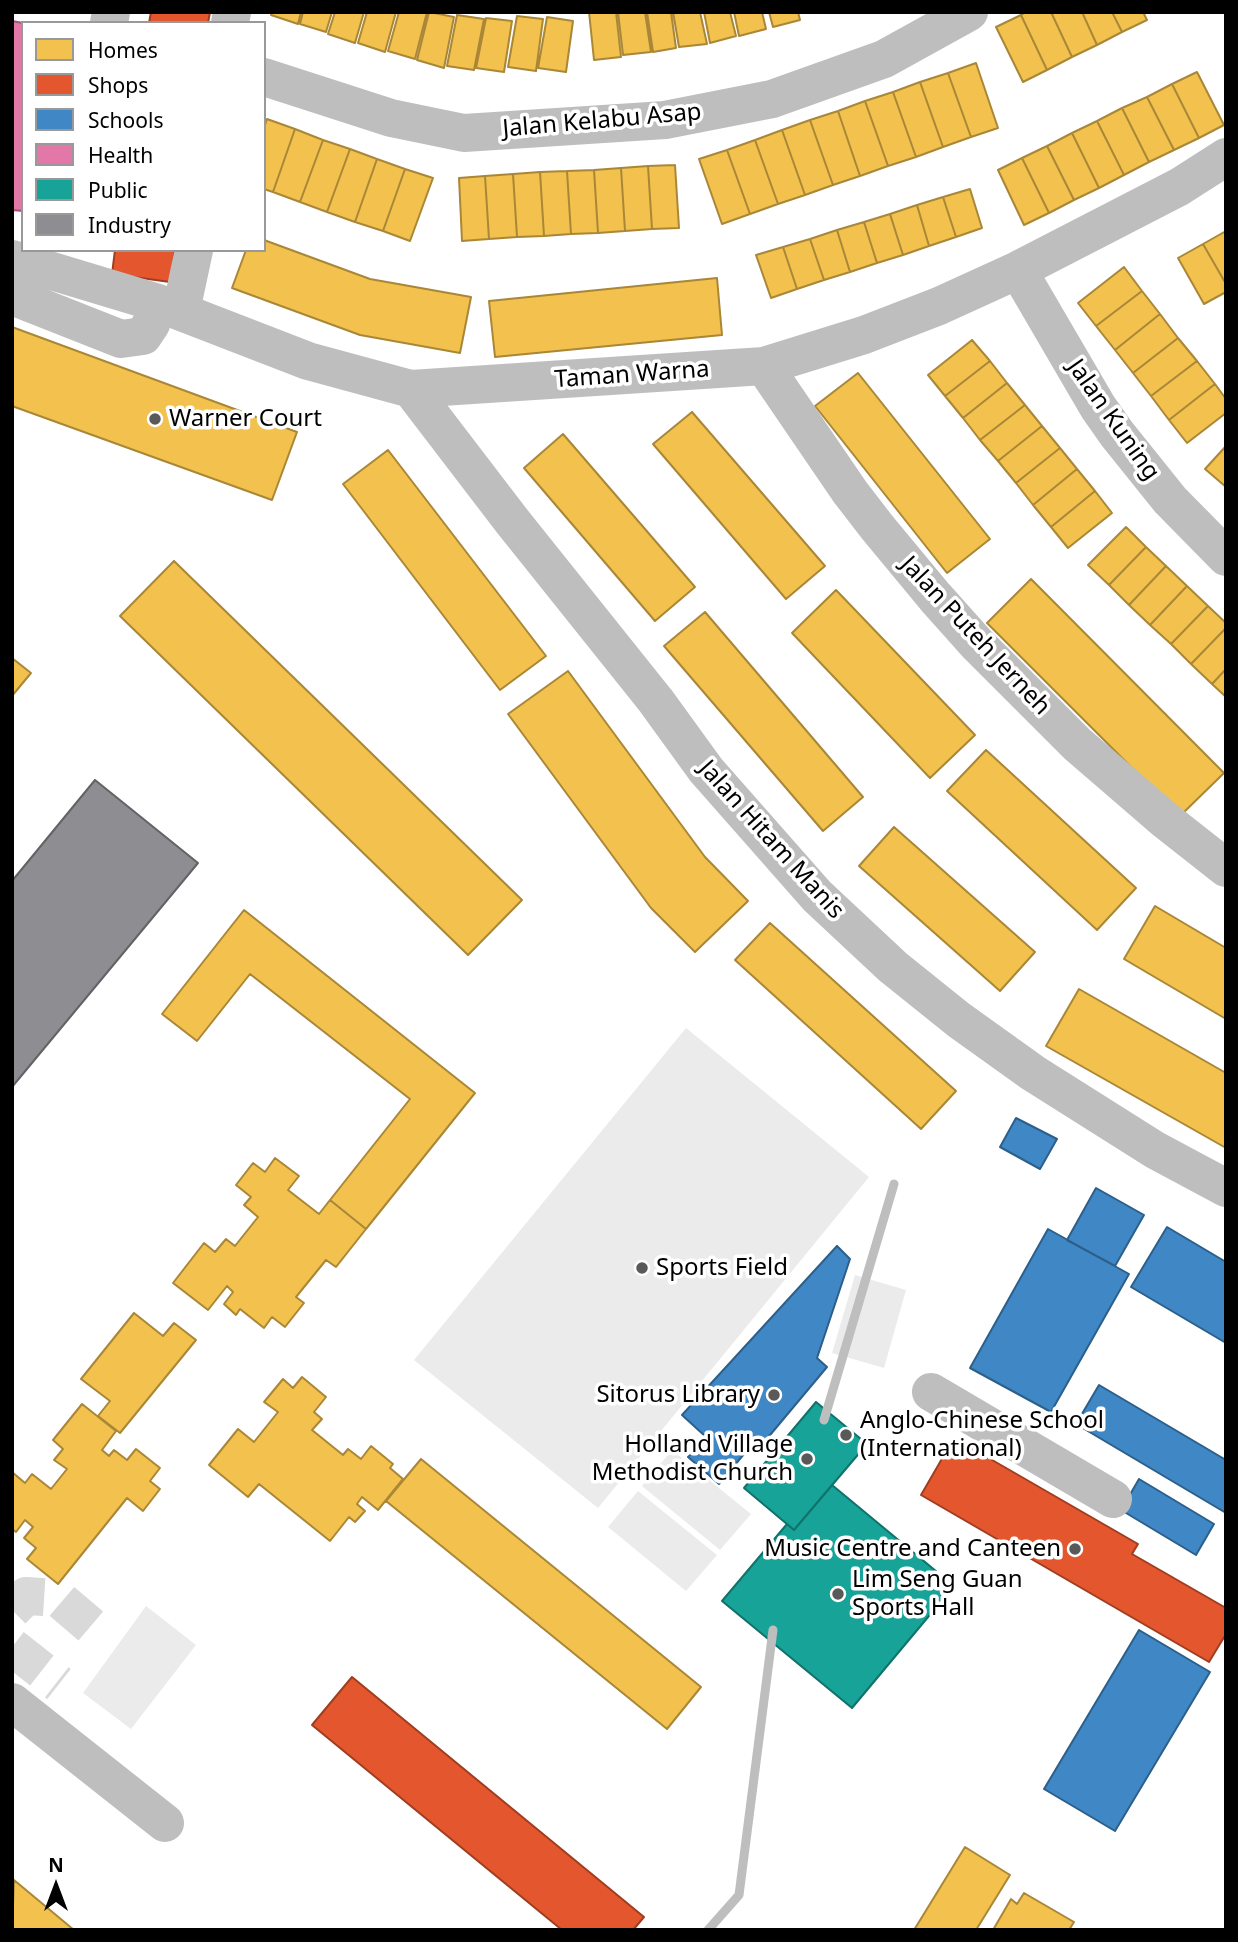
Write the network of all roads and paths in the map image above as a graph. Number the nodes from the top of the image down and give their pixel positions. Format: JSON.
{"nodes":[{"id":1,"x":970,"y":12,"type":"edge"},
{"id":2,"x":266,"y":78,"type":"edge"},
{"id":3,"x":1226,"y":158,"type":"edge"},
{"id":4,"x":193,"y":252,"type":"edge"},
{"id":5,"x":12,"y":259,"type":"edge"},
{"id":6,"x":71,"y":263,"type":"edge"},
{"id":7,"x":1018,"y":270,"type":"junction"},
{"id":8,"x":12,"y":296,"type":"edge"},
{"id":9,"x":170,"y":307,"type":"junction"},
{"id":10,"x":764,"y":366,"type":"junction"},
{"id":11,"x":411,"y":389,"type":"junction"},
{"id":12,"x":1226,"y":557,"type":"edge"},
{"id":13,"x":1226,"y":868,"type":"edge"},
{"id":14,"x":1226,"y":1188,"type":"edge"},
{"id":15,"x":931,"y":1392,"type":"dead end"},
{"id":16,"x":1113,"y":1499,"type":"dead end"},
{"id":17,"x":12,"y":1702,"type":"edge"},
{"id":18,"x":165,"y":1824,"type":"dead end"}],
"edges":[{"from":1,"to":2,"type":"street","name":"Jalan Kelabu Asap"},
{"from":3,"to":7,"type":"street","name":"Taman Warna"},
{"from":4,"to":9,"type":"street"},
{"from":5,"to":6,"type":"street","name":"Taman Warna"},
{"from":6,"to":9,"type":"street","name":"Taman Warna"},
{"from":7,"to":10,"type":"street","name":"Taman Warna"},
{"from":7,"to":12,"type":"street","name":"Jalan Kuning"},
{"from":8,"to":9,"type":"street"},
{"from":9,"to":11,"type":"street","name":"Taman Warna"},
{"from":10,"to":11,"type":"street","name":"Taman Warna"},
{"from":10,"to":13,"type":"street","name":"Jalan Puteh Jerneh"},
{"from":11,"to":14,"type":"street","name":"Jalan Hitam Manis"},
{"from":15,"to":16,"type":"street"},
{"from":17,"to":18,"type":"street"}]}
